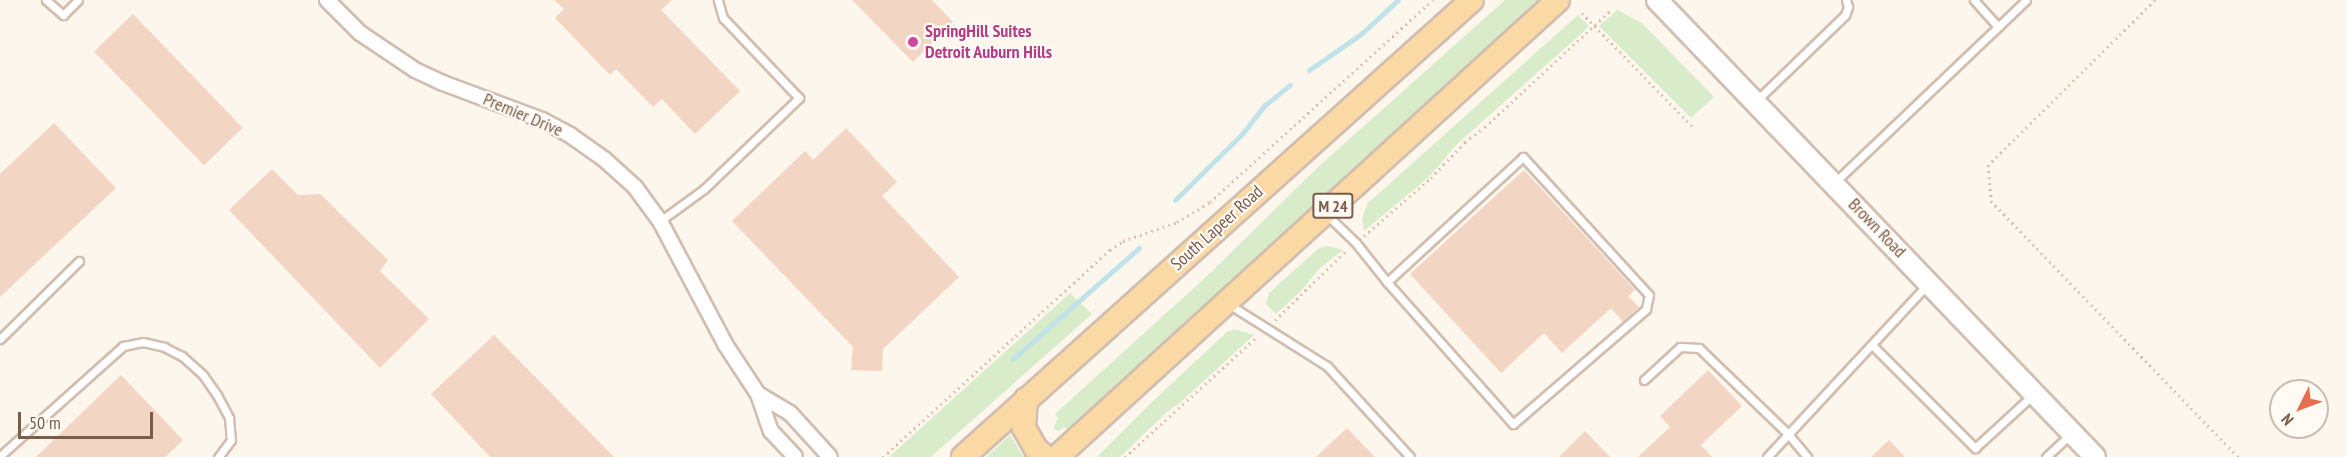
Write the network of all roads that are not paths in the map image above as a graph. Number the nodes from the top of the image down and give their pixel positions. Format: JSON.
{"nodes":[{"id":1,"x":46,"y":0,"type":"edge"},
{"id":2,"x":78,"y":0,"type":"edge"},
{"id":3,"x":327,"y":0,"type":"edge"},
{"id":4,"x":718,"y":0,"type":"edge"},
{"id":5,"x":1472,"y":0,"type":"edge"},
{"id":6,"x":1558,"y":0,"type":"edge"},
{"id":7,"x":1657,"y":0,"type":"edge"},
{"id":8,"x":1846,"y":0,"type":"edge"},
{"id":9,"x":1974,"y":0,"type":"edge"},
{"id":10,"x":2026,"y":0,"type":"edge"},
{"id":11,"x":1998,"y":27,"type":"junction"},
{"id":12,"x":1756,"y":101,"type":"junction"},
{"id":13,"x":1834,"y":183,"type":"junction"},
{"id":14,"x":1325,"y":213,"type":"junction"},
{"id":15,"x":660,"y":221,"type":"junction"},
{"id":16,"x":79,"y":261,"type":"dead end"},
{"id":17,"x":1388,"y":282,"type":"junction"},
{"id":18,"x":1929,"y":283,"type":"junction"},
{"id":19,"x":1227,"y":303,"type":"junction"},
{"id":20,"x":0,"y":339,"type":"edge"},
{"id":21,"x":1872,"y":345,"type":"junction"},
{"id":22,"x":1644,"y":380,"type":"dead end"},
{"id":23,"x":758,"y":394,"type":"junction"},
{"id":24,"x":2034,"y":394,"type":"junction"},
{"id":25,"x":1026,"y":399,"type":"junction"},
{"id":26,"x":2072,"y":433,"type":"junction"},
{"id":27,"x":1788,"y":434,"type":"junction"},
{"id":28,"x":0,"y":456,"type":"edge"},
{"id":29,"x":218,"y":457,"type":"edge"},
{"id":30,"x":795,"y":457,"type":"edge"},
{"id":31,"x":830,"y":457,"type":"edge"},
{"id":32,"x":963,"y":457,"type":"edge"},
{"id":33,"x":1046,"y":457,"type":"edge"},
{"id":34,"x":1057,"y":457,"type":"edge"},
{"id":35,"x":1410,"y":457,"type":"edge"},
{"id":36,"x":1767,"y":457,"type":"edge"},
{"id":37,"x":1806,"y":457,"type":"edge"},
{"id":38,"x":2046,"y":457,"type":"edge"},
{"id":39,"x":2095,"y":457,"type":"edge"}],
"edges":[{"from":1,"to":2,"type":"lane"},
{"from":3,"to":15,"type":"street","name":"Premier Drive"},
{"from":4,"to":15,"type":"lane"},
{"from":5,"to":25,"type":"main road","name":"South Lapeer Road"},
{"from":6,"to":14,"type":"main road","number":"M 24"},
{"from":7,"to":12,"type":"main road","name":"Brown Road"},
{"from":8,"to":12,"type":"lane"},
{"from":9,"to":11,"type":"lane"},
{"from":10,"to":11,"type":"lane"},
{"from":11,"to":13,"type":"lane"},
{"from":12,"to":13,"type":"main road","name":"Brown Road"},
{"from":13,"to":18,"type":"main road","name":"Brown Road"},
{"from":14,"to":17,"type":"lane"},
{"from":14,"to":19,"type":"main road","number":"M 24"},
{"from":15,"to":23,"type":"street","name":"Premier Drive"},
{"from":16,"to":20,"type":"lane"},
{"from":17,"to":17,"type":"lane"},
{"from":18,"to":21,"type":"lane"},
{"from":18,"to":24,"type":"main road","name":"Brown Road"},
{"from":19,"to":34,"type":"main road","number":"M 24"},
{"from":19,"to":35,"type":"lane"},
{"from":21,"to":24,"type":"lane"},
{"from":21,"to":27,"type":"lane"},
{"from":22,"to":27,"type":"lane"},
{"from":23,"to":30,"type":"street","name":"Premier Drive"},
{"from":23,"to":31,"type":"street","name":"Premier Drive"},
{"from":24,"to":26,"type":"main road","name":"Brown Road"},
{"from":25,"to":32,"type":"main road","name":"South Lapeer Road"},
{"from":25,"to":33,"type":"main road"},
{"from":26,"to":38,"type":"lane"},
{"from":26,"to":39,"type":"main road","name":"Brown Road"},
{"from":27,"to":36,"type":"lane"},
{"from":27,"to":37,"type":"lane"},
{"from":28,"to":29,"type":"lane"}]}
